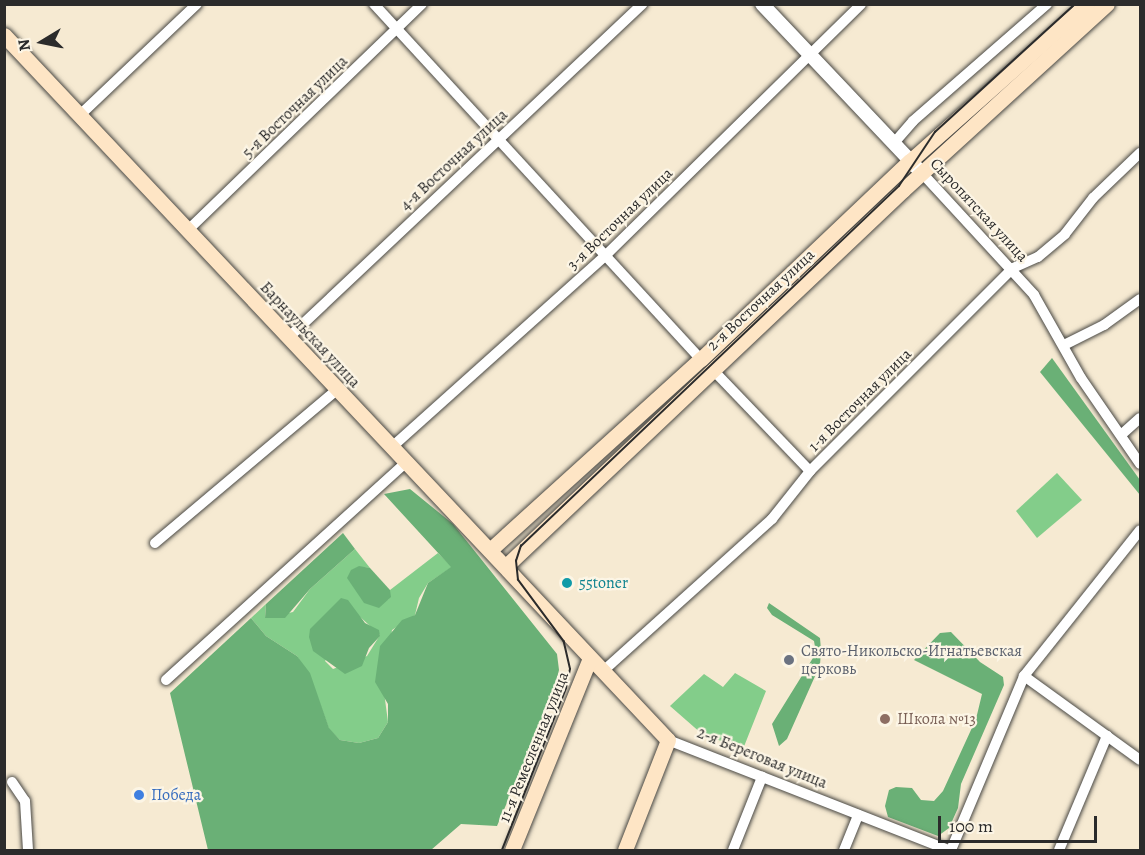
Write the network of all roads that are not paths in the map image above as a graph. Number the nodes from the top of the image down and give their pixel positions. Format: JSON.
{"nodes":[{"id":1,"x":197,"y":4,"type":"edge"},
{"id":2,"x":374,"y":4,"type":"edge"},
{"id":3,"x":422,"y":4,"type":"edge"},
{"id":4,"x":643,"y":4,"type":"edge"},
{"id":5,"x":762,"y":4,"type":"edge"},
{"id":6,"x":861,"y":4,"type":"edge"},
{"id":7,"x":1047,"y":4,"type":"edge"},
{"id":8,"x":1087,"y":4,"type":"edge"},
{"id":9,"x":1107,"y":4,"type":"edge"},
{"id":10,"x":397,"y":28,"type":"junction"},
{"id":11,"x":4,"y":35,"type":"edge"},
{"id":12,"x":809,"y":54,"type":"junction"},
{"id":13,"x":1039,"y":59,"type":"junction"},
{"id":14,"x":80,"y":115,"type":"junction"},
{"id":15,"x":499,"y":137,"type":"junction"},
{"id":16,"x":894,"y":143,"type":"junction"},
{"id":17,"x":1140,"y":153,"type":"edge"},
{"id":18,"x":910,"y":161,"type":"junction"},
{"id":19,"x":922,"y":173,"type":"junction"},
{"id":20,"x":188,"y":230,"type":"junction"},
{"id":21,"x":607,"y":254,"type":"junction"},
{"id":22,"x":1013,"y":268,"type":"junction"},
{"id":23,"x":1140,"y":299,"type":"edge"},
{"id":24,"x":288,"y":338,"type":"junction"},
{"id":25,"x":1064,"y":345,"type":"junction"},
{"id":26,"x":701,"y":359,"type":"junction"},
{"id":27,"x":713,"y":370,"type":"junction"},
{"id":28,"x":337,"y":390,"type":"junction"},
{"id":29,"x":1140,"y":418,"type":"edge"},
{"id":30,"x":1121,"y":435,"type":"junction"},
{"id":31,"x":392,"y":447,"type":"junction"},
{"id":32,"x":406,"y":462,"type":"junction"},
{"id":33,"x":1140,"y":464,"type":"edge"},
{"id":34,"x":810,"y":471,"type":"junction"},
{"id":35,"x":1140,"y":530,"type":"edge"},
{"id":36,"x":155,"y":543,"type":"dead end"},
{"id":37,"x":490,"y":550,"type":"junction"},
{"id":38,"x":506,"y":566,"type":"junction"},
{"id":39,"x":590,"y":658,"type":"junction"},
{"id":40,"x":602,"y":672,"type":"junction"},
{"id":41,"x":1024,"y":676,"type":"junction"},
{"id":42,"x":166,"y":681,"type":"dead end"},
{"id":43,"x":1107,"y":736,"type":"junction"},
{"id":44,"x":668,"y":740,"type":"junction"},
{"id":45,"x":1140,"y":760,"type":"edge"},
{"id":46,"x":762,"y":777,"type":"junction"},
{"id":47,"x":12,"y":782,"type":"dead end"},
{"id":48,"x":858,"y":815,"type":"junction"},
{"id":49,"x":28,"y":850,"type":"edge"},
{"id":50,"x":512,"y":850,"type":"edge"},
{"id":51,"x":625,"y":850,"type":"edge"},
{"id":52,"x":733,"y":850,"type":"edge"},
{"id":53,"x":844,"y":850,"type":"edge"},
{"id":54,"x":949,"y":850,"type":"edge"},
{"id":55,"x":1059,"y":850,"type":"edge"}],
"edges":[{"from":1,"to":14,"type":"street"},
{"from":2,"to":10,"type":"street"},
{"from":3,"to":10,"type":"street","name":"5-я Восточная улица"},
{"from":4,"to":15,"type":"street","name":"4-я Восточная улица"},
{"from":5,"to":12,"type":"street","name":"Сыропятская улица"},
{"from":6,"to":12,"type":"street","name":"3-я Восточная улица"},
{"from":7,"to":16,"type":"street"},
{"from":8,"to":13,"type":"main road"},
{"from":9,"to":13,"type":"main road"},
{"from":10,"to":15,"type":"street"},
{"from":10,"to":20,"type":"street","name":"5-я Восточная улица"},
{"from":11,"to":14,"type":"main road","name":"Барнаульская улица"},
{"from":12,"to":16,"type":"street","name":"Сыропятская улица"},
{"from":12,"to":21,"type":"street","name":"3-я Восточная улица"},
{"from":13,"to":18,"type":"main road","name":"2-я Восточная улица"},
{"from":13,"to":19,"type":"main road","name":"2-я Восточная улица"},
{"from":14,"to":20,"type":"main road","name":"Барнаульская улица"},
{"from":15,"to":21,"type":"street"},
{"from":15,"to":24,"type":"street","name":"4-я Восточная улица"},
{"from":16,"to":18,"type":"street","name":"Сыропятская улица"},
{"from":17,"to":22,"type":"street","name":"1-я Восточная улица"},
{"from":18,"to":19,"type":"street","name":"Сыропятская улица"},
{"from":18,"to":26,"type":"main road","name":"2-я Восточная улица"},
{"from":19,"to":22,"type":"street","name":"Сыропятская улица"},
{"from":19,"to":27,"type":"main road","name":"2-я Восточная улица"},
{"from":20,"to":24,"type":"main road","name":"Барнаульская улица"},
{"from":21,"to":26,"type":"street"},
{"from":21,"to":31,"type":"street","name":"3-я Восточная улица"},
{"from":22,"to":25,"type":"street","name":"Сыропятская улица"},
{"from":22,"to":34,"type":"street","name":"1-я Восточная улица"},
{"from":23,"to":25,"type":"street"},
{"from":24,"to":28,"type":"main road","name":"Барнаульская улица"},
{"from":25,"to":30,"type":"street","name":"Сыропятская улица"},
{"from":26,"to":37,"type":"main road","name":"2-я Восточная улица"},
{"from":27,"to":34,"type":"street"},
{"from":27,"to":38,"type":"main road","name":"2-я Восточная улица"},
{"from":28,"to":31,"type":"main road","name":"Барнаульская улица"},
{"from":28,"to":36,"type":"street"},
{"from":29,"to":30,"type":"street"},
{"from":30,"to":33,"type":"street","name":"Сыропятская улица"},
{"from":31,"to":32,"type":"main road","name":"Барнаульская улица"},
{"from":32,"to":37,"type":"main road","name":"Барнаульская улица"},
{"from":32,"to":42,"type":"street"},
{"from":34,"to":40,"type":"street","name":"1-я Восточная улица"},
{"from":35,"to":41,"type":"street"},
{"from":37,"to":38,"type":"main road","name":"Барнаульская улица"},
{"from":38,"to":39,"type":"main road","name":"Барнаульская улица"},
{"from":39,"to":40,"type":"main road","name":"2-я Береговая улица"},
{"from":39,"to":50,"type":"main road","name":"11-я Ремесленная улица"},
{"from":40,"to":44,"type":"main road","name":"2-я Береговая улица"},
{"from":41,"to":43,"type":"street"},
{"from":41,"to":54,"type":"street"},
{"from":43,"to":45,"type":"street"},
{"from":43,"to":55,"type":"street"},
{"from":44,"to":46,"type":"street","name":"2-я Береговая улица"},
{"from":44,"to":51,"type":"main road"},
{"from":46,"to":48,"type":"street","name":"2-я Береговая улица"},
{"from":46,"to":52,"type":"street"},
{"from":47,"to":49,"type":"street"},
{"from":48,"to":53,"type":"street"},
{"from":48,"to":54,"type":"street","name":"2-я Береговая улица"}]}
